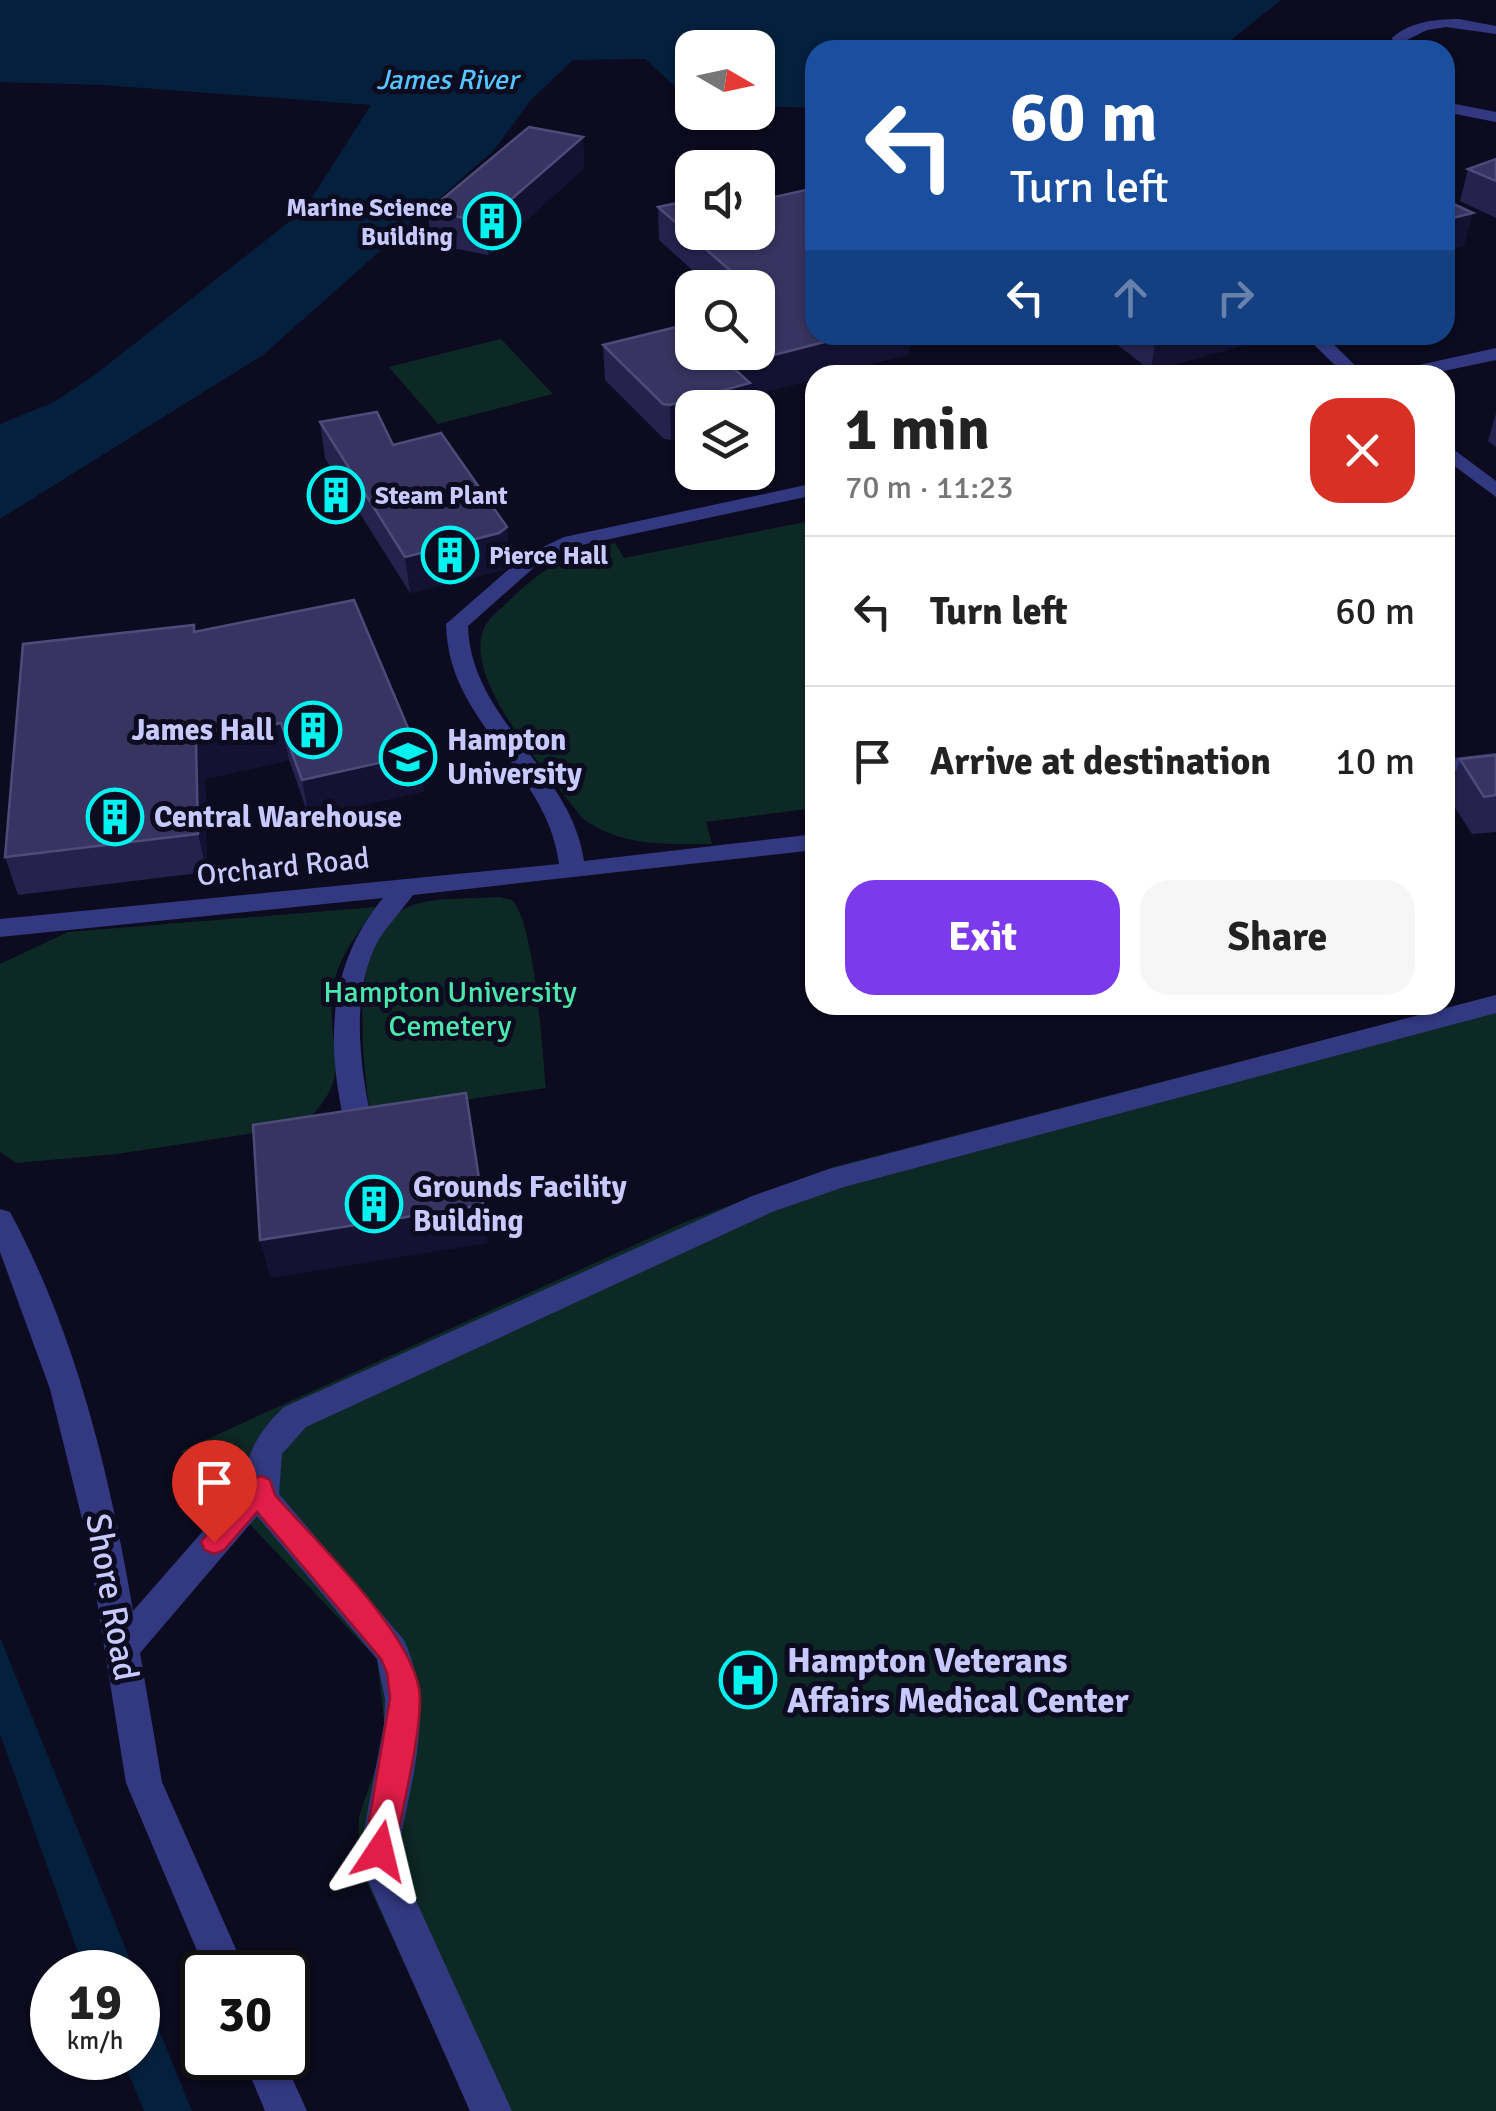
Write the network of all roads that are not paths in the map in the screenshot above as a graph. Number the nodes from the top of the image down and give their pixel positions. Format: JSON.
{"nodes":[{"id":1,"x":1496,"y":30,"type":"edge"},
{"id":2,"x":1400,"y":40,"type":"edge"},
{"id":3,"x":1455,"y":109,"type":"edge"},
{"id":4,"x":1496,"y":117,"type":"edge"},
{"id":5,"x":1324,"y":345,"type":"edge"},
{"id":6,"x":1496,"y":354,"type":"edge"},
{"id":7,"x":1345,"y":365,"type":"edge"},
{"id":8,"x":1445,"y":365,"type":"edge"},
{"id":9,"x":1455,"y":457,"type":"edge"},
{"id":10,"x":805,"y":491,"type":"edge"},
{"id":11,"x":1496,"y":491,"type":"edge"},
{"id":12,"x":1496,"y":760,"type":"edge"},
{"id":13,"x":1455,"y":765,"type":"edge"},
{"id":14,"x":805,"y":843,"type":"edge"},
{"id":15,"x":574,"y":871,"type":"junction"},
{"id":16,"x":404,"y":888,"type":"junction"},
{"id":17,"x":0,"y":928,"type":"edge"},
{"id":18,"x":1496,"y":1004,"type":"edge"},
{"id":19,"x":1454,"y":1015,"type":"edge"},
{"id":20,"x":1455,"y":1015,"type":"edge"},
{"id":21,"x":359,"y":1126,"type":"edge"},
{"id":22,"x":0,"y":1220,"type":"edge"},
{"id":23,"x":261,"y":1488,"type":"junction"},
{"id":24,"x":122,"y":1649,"type":"junction"},
{"id":25,"x":216,"y":1950,"type":"edge"},
{"id":26,"x":273,"y":2080,"type":"edge"},
{"id":27,"x":286,"y":2111,"type":"edge"},
{"id":28,"x":491,"y":2111,"type":"edge"}],
"edges":[{"from":1,"to":2,"type":"street"},
{"from":3,"to":4,"type":"street"},
{"from":5,"to":7,"type":"street"},
{"from":6,"to":8,"type":"street"},
{"from":9,"to":11,"type":"street"},
{"from":10,"to":15,"type":"street"},
{"from":12,"to":13,"type":"street"},
{"from":14,"to":15,"type":"street","name":"Orchard Road"},
{"from":15,"to":16,"type":"street","name":"Orchard Road"},
{"from":16,"to":17,"type":"street","name":"Orchard Road"},
{"from":16,"to":21,"type":"street"},
{"from":18,"to":20,"type":"street"},
{"from":19,"to":23,"type":"street"},
{"from":22,"to":24,"type":"street","name":"Shore Road"},
{"from":23,"to":24,"type":"street"},
{"from":23,"to":28,"type":"street"},
{"from":24,"to":25,"type":"street","name":"Shore Road"},
{"from":26,"to":27,"type":"street"}]}
